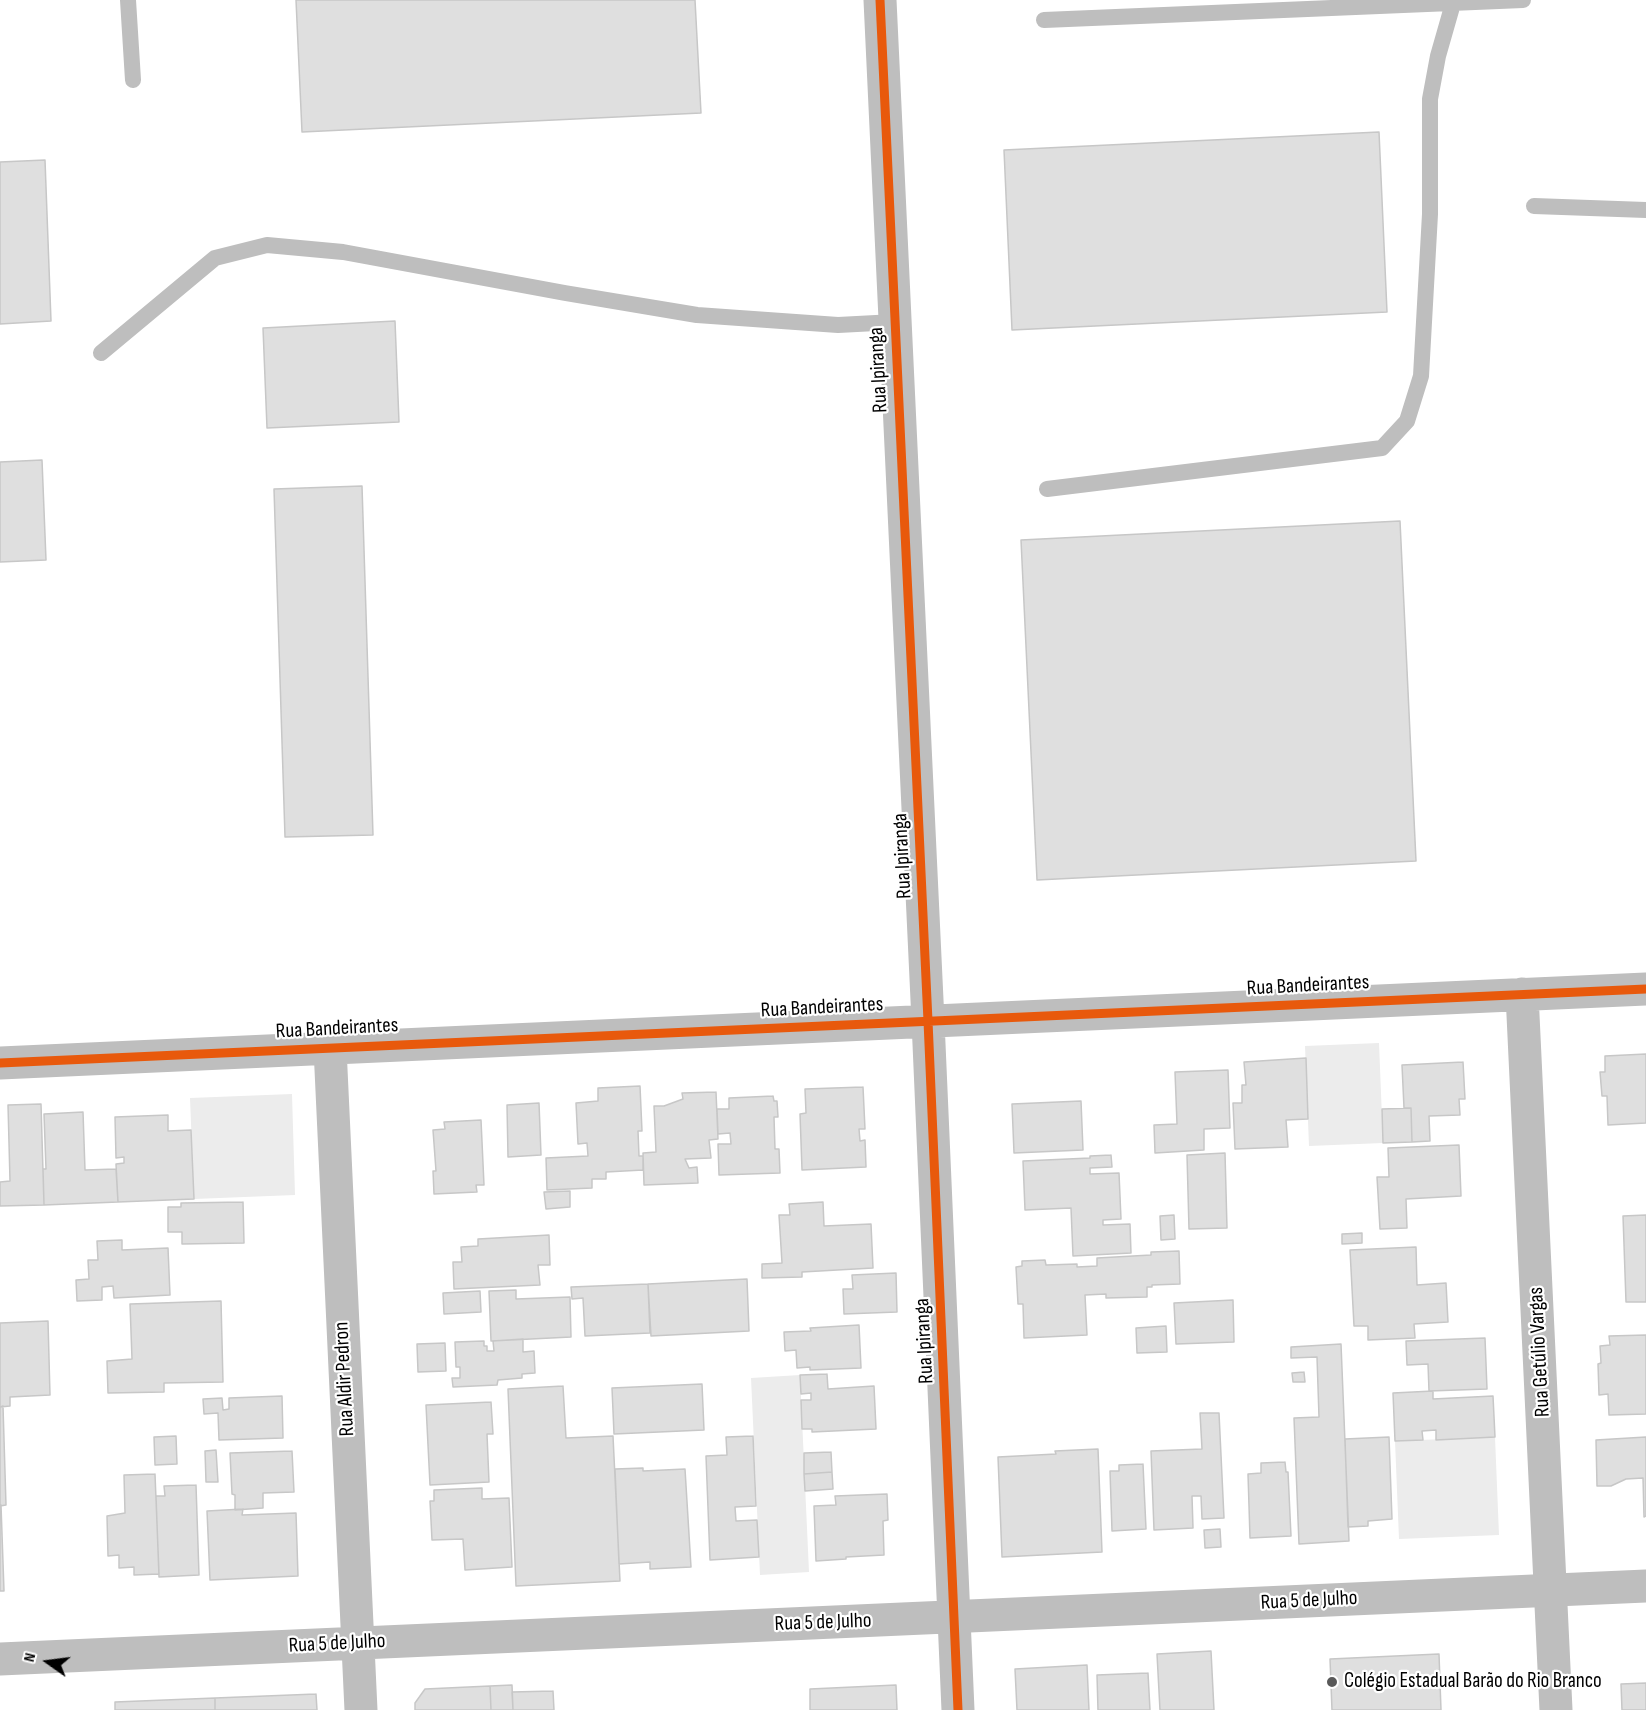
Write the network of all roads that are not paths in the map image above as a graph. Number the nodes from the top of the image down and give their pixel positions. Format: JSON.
{"nodes":[{"id":1,"x":128,"y":0,"type":"edge"},
{"id":2,"x":880,"y":0,"type":"edge"},
{"id":3,"x":1523,"y":0,"type":"edge"},
{"id":4,"x":1454,"y":1,"type":"edge"},
{"id":5,"x":1044,"y":20,"type":"dead end"},
{"id":6,"x":132,"y":80,"type":"dead end"},
{"id":7,"x":1534,"y":206,"type":"dead end"},
{"id":8,"x":1646,"y":210,"type":"edge"},
{"id":9,"x":895,"y":322,"type":"junction"},
{"id":10,"x":102,"y":353,"type":"dead end"},
{"id":11,"x":1047,"y":489,"type":"dead end"},
{"id":12,"x":1646,"y":989,"type":"edge"},
{"id":13,"x":1522,"y":994,"type":"junction"},
{"id":14,"x":928,"y":1021,"type":"junction"},
{"id":15,"x":330,"y":1048,"type":"junction"},
{"id":16,"x":0,"y":1063,"type":"edge"},
{"id":17,"x":1646,"y":1586,"type":"edge"},
{"id":18,"x":1551,"y":1590,"type":"junction"},
{"id":19,"x":955,"y":1617,"type":"junction"},
{"id":20,"x":357,"y":1643,"type":"junction"},
{"id":21,"x":0,"y":1659,"type":"edge"},
{"id":22,"x":361,"y":1710,"type":"edge"},
{"id":23,"x":958,"y":1710,"type":"edge"},
{"id":24,"x":1556,"y":1710,"type":"edge"}],
"edges":[{"from":1,"to":6,"type":"lane"},
{"from":2,"to":9,"type":"street","name":"Rua Ipiranga"},
{"from":3,"to":4,"type":"lane"},
{"from":4,"to":5,"type":"lane"},
{"from":4,"to":11,"type":"lane"},
{"from":7,"to":8,"type":"lane"},
{"from":9,"to":10,"type":"lane"},
{"from":9,"to":14,"type":"street","name":"Rua Ipiranga"},
{"from":12,"to":13,"type":"street","name":"Rua Bandeirantes"},
{"from":13,"to":14,"type":"street","name":"Rua Bandeirantes"},
{"from":13,"to":18,"type":"street","name":"Rua Getúlio Vargas"},
{"from":14,"to":15,"type":"street","name":"Rua Bandeirantes"},
{"from":14,"to":19,"type":"street","name":"Rua Ipiranga"},
{"from":15,"to":16,"type":"street","name":"Rua Bandeirantes"},
{"from":15,"to":20,"type":"street","name":"Rua Aldir Pedron"},
{"from":17,"to":18,"type":"street","name":"Rua 5 de Julho"},
{"from":18,"to":19,"type":"street","name":"Rua 5 de Julho"},
{"from":18,"to":24,"type":"street","name":"Rua Getúlio Vargas"},
{"from":19,"to":20,"type":"street","name":"Rua 5 de Julho"},
{"from":19,"to":23,"type":"street","name":"Rua Ipiranga"},
{"from":20,"to":21,"type":"street","name":"Rua 5 de Julho"},
{"from":20,"to":22,"type":"street","name":"Rua Aldir Pedron"}]}
